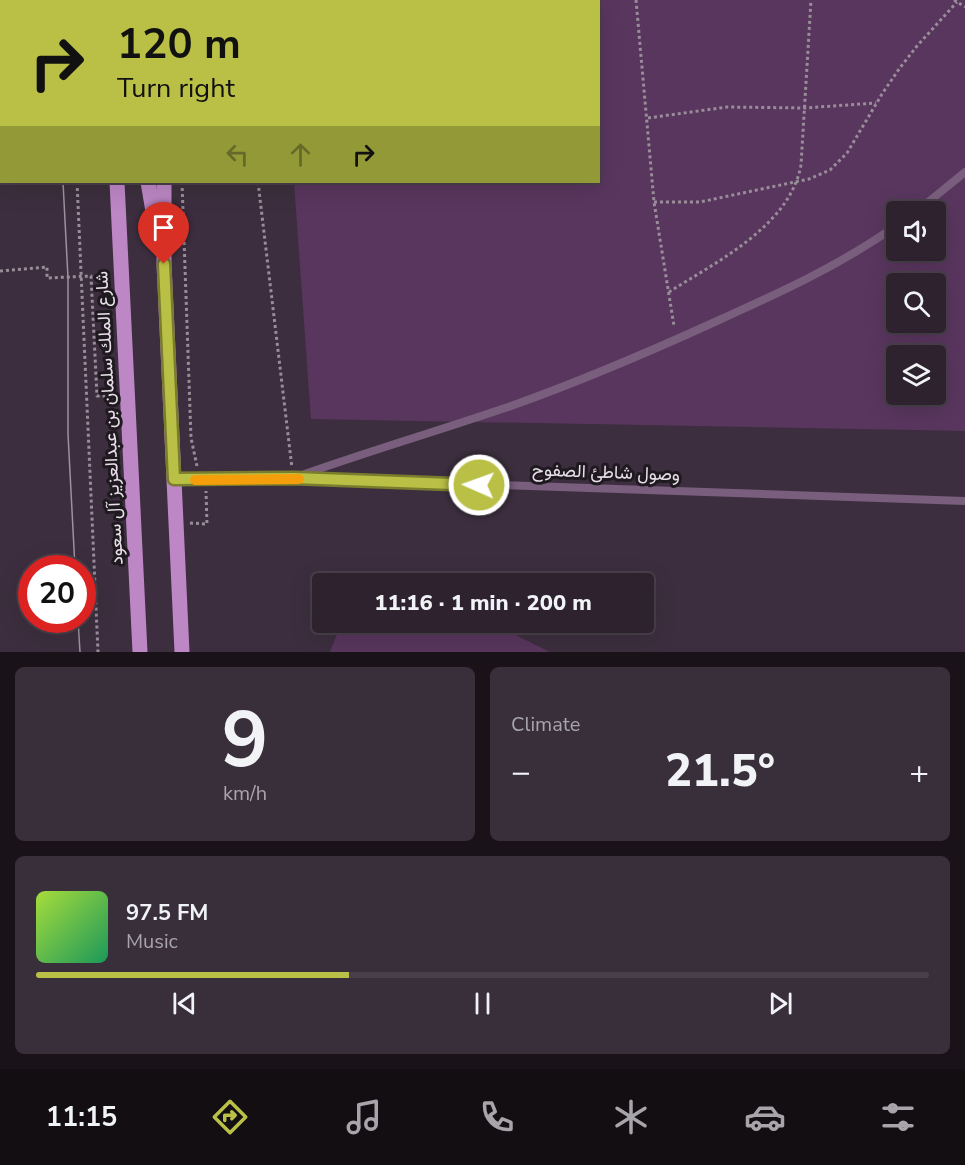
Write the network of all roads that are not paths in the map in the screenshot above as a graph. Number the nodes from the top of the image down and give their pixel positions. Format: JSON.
{"nodes":[{"id":1,"x":965,"y":172,"type":"edge"},
{"id":2,"x":117,"y":183,"type":"edge"},
{"id":3,"x":148,"y":183,"type":"edge"},
{"id":4,"x":164,"y":183,"type":"edge"},
{"id":5,"x":929,"y":201,"type":"edge"},
{"id":6,"x":886,"y":233,"type":"edge"},
{"id":7,"x":164,"y":264,"type":"junction"},
{"id":8,"x":294,"y":478,"type":"junction"},
{"id":9,"x":174,"y":479,"type":"junction"},
{"id":10,"x":965,"y":501,"type":"edge"},
{"id":11,"x":140,"y":652,"type":"edge"},
{"id":12,"x":182,"y":652,"type":"edge"}],
"edges":[{"from":1,"to":5,"type":"lane"},
{"from":2,"to":11,"type":"main road","name":"شارع الملك سلمان بن عبدالعزيز آل سعود"},
{"from":3,"to":7,"type":"main road"},
{"from":4,"to":7,"type":"main road"},
{"from":6,"to":8,"type":"lane"},
{"from":7,"to":9,"type":"main road"},
{"from":8,"to":9,"type":"lane","name":"وصول شاطئ الصفوح"},
{"from":8,"to":10,"type":"lane","name":"وصول شاطئ الصفوح"},
{"from":9,"to":12,"type":"main road"}]}
